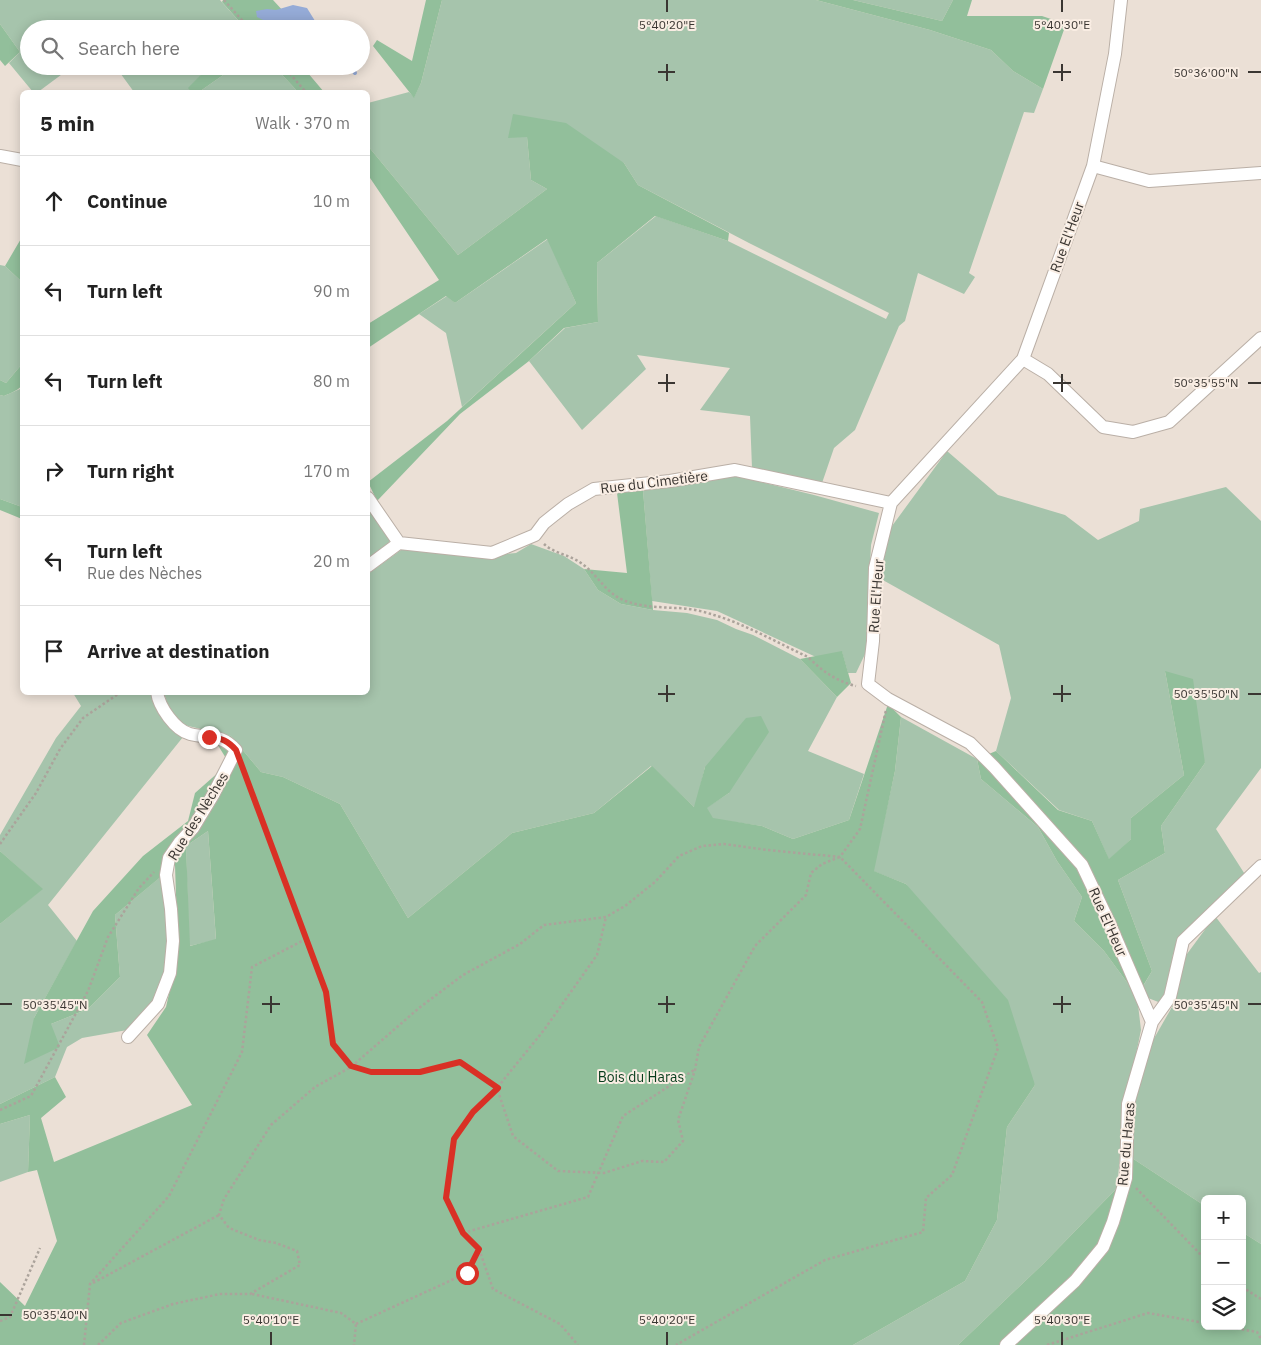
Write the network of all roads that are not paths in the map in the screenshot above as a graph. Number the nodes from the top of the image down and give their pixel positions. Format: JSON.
{"nodes":[{"id":1,"x":1121,"y":0,"type":"edge"},
{"id":2,"x":0,"y":156,"type":"edge"},
{"id":3,"x":20,"y":160,"type":"edge"},
{"id":4,"x":1093,"y":166,"type":"junction"},
{"id":5,"x":1261,"y":173,"type":"edge"},
{"id":6,"x":1261,"y":338,"type":"edge"},
{"id":7,"x":1023,"y":359,"type":"junction"},
{"id":8,"x":370,"y":501,"type":"edge"},
{"id":9,"x":891,"y":503,"type":"junction"},
{"id":10,"x":399,"y":543,"type":"junction"},
{"id":11,"x":370,"y":565,"type":"edge"},
{"id":12,"x":158,"y":695,"type":"edge"},
{"id":13,"x":1261,"y":866,"type":"edge"},
{"id":14,"x":1152,"y":1022,"type":"junction"},
{"id":15,"x":128,"y":1037,"type":"dead end"},
{"id":16,"x":1006,"y":1345,"type":"edge"}],
"edges":[{"from":1,"to":4,"type":"street","name":"Rue El'Heur"},
{"from":2,"to":3,"type":"street"},
{"from":4,"to":5,"type":"street"},
{"from":4,"to":7,"type":"street","name":"Rue El'Heur"},
{"from":6,"to":7,"type":"street"},
{"from":7,"to":9,"type":"street","name":"Rue El'Heur"},
{"from":8,"to":10,"type":"street"},
{"from":9,"to":10,"type":"street","name":"Rue du Cimetière"},
{"from":9,"to":14,"type":"street","name":"Rue El'Heur"},
{"from":10,"to":11,"type":"street"},
{"from":12,"to":15,"type":"street","name":"Rue des Nèches"},
{"from":13,"to":14,"type":"street","name":"Rue du Haras"},
{"from":14,"to":16,"type":"street","name":"Rue du Haras"}]}
